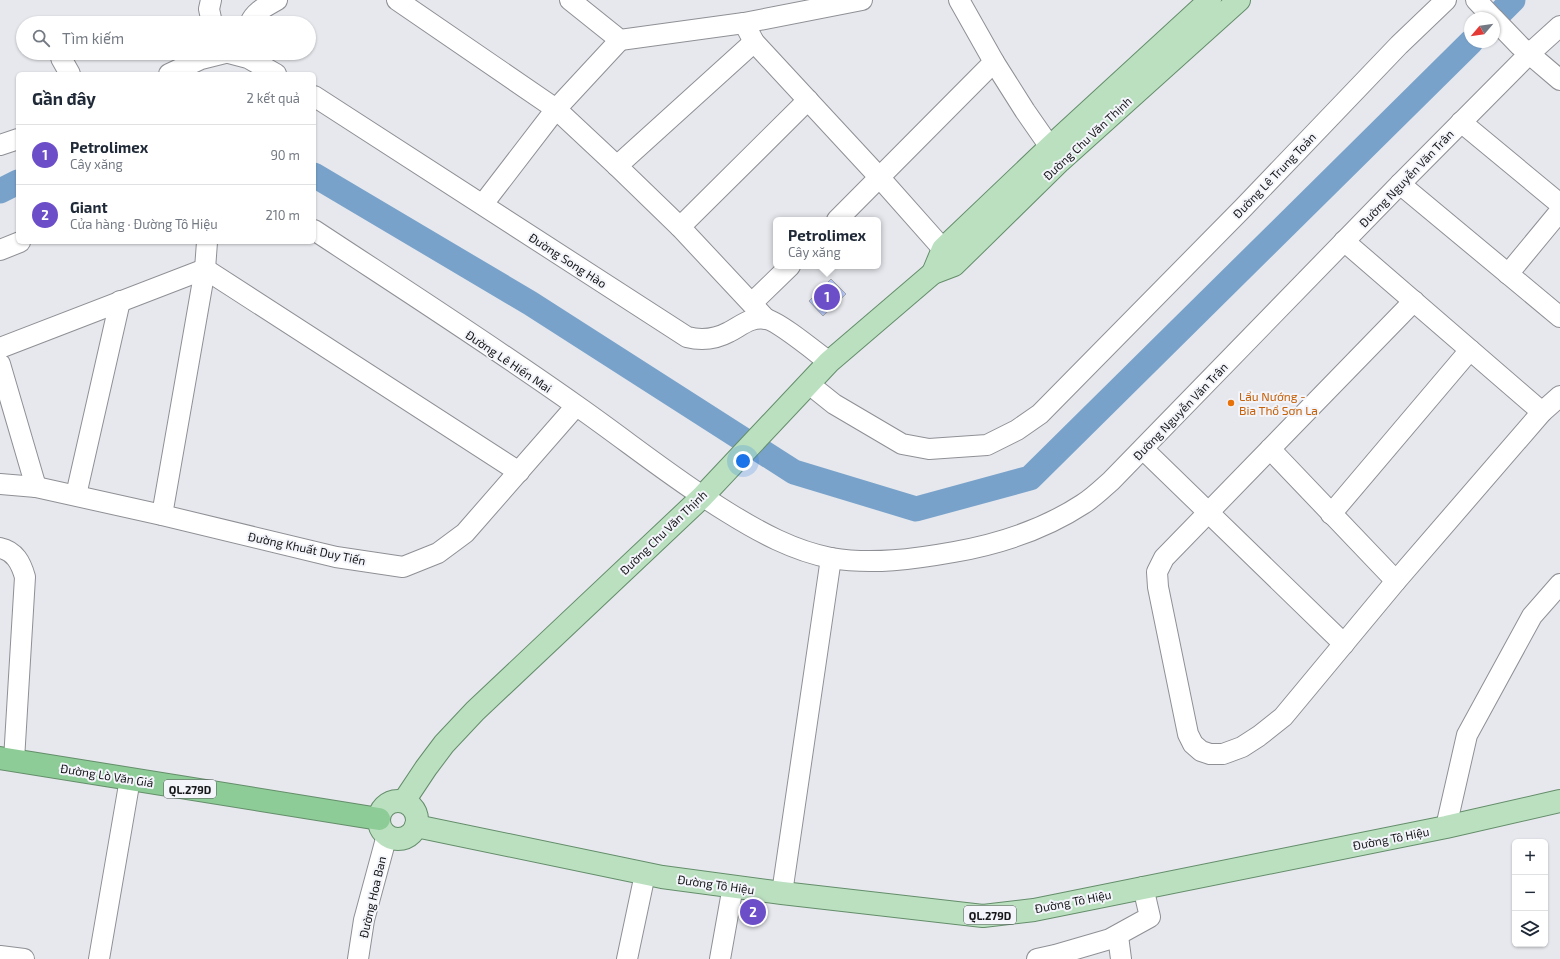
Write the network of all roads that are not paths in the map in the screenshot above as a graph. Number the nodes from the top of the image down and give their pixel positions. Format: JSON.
{"nodes":[{"id":1,"x":211,"y":0,"type":"edge"},
{"id":2,"x":277,"y":0,"type":"edge"},
{"id":3,"x":397,"y":0,"type":"edge"},
{"id":4,"x":862,"y":0,"type":"edge"},
{"id":5,"x":960,"y":0,"type":"edge"},
{"id":6,"x":1210,"y":0,"type":"edge"},
{"id":7,"x":1239,"y":0,"type":"edge"},
{"id":8,"x":1446,"y":0,"type":"edge"},
{"id":9,"x":1476,"y":0,"type":"edge"},
{"id":10,"x":577,"y":2,"type":"edge"},
{"id":11,"x":1488,"y":12,"type":"edge"},
{"id":12,"x":210,"y":16,"type":"edge"},
{"id":13,"x":254,"y":16,"type":"edge"},
{"id":14,"x":744,"y":23,"type":"junction"},
{"id":15,"x":1500,"y":24,"type":"edge"},
{"id":16,"x":1560,"y":26,"type":"edge"},
{"id":17,"x":620,"y":40,"type":"junction"},
{"id":18,"x":754,"y":42,"type":"junction"},
{"id":19,"x":1524,"y":50,"type":"junction"},
{"id":20,"x":198,"y":60,"type":"edge"},
{"id":21,"x":251,"y":60,"type":"edge"},
{"id":22,"x":994,"y":62,"type":"junction"},
{"id":23,"x":173,"y":72,"type":"edge"},
{"id":24,"x":272,"y":72,"type":"edge"},
{"id":25,"x":1560,"y":80,"type":"edge"},
{"id":26,"x":316,"y":97,"type":"edge"},
{"id":27,"x":808,"y":100,"type":"junction"},
{"id":28,"x":556,"y":109,"type":"junction"},
{"id":29,"x":1461,"y":122,"type":"junction"},
{"id":30,"x":16,"y":140,"type":"edge"},
{"id":31,"x":0,"y":145,"type":"edge"},
{"id":32,"x":1050,"y":147,"type":"junction"},
{"id":33,"x":617,"y":166,"type":"junction"},
{"id":34,"x":880,"y":178,"type":"junction"},
{"id":35,"x":1400,"y":184,"type":"junction"},
{"id":36,"x":483,"y":204,"type":"junction"},
{"id":37,"x":1560,"y":204,"type":"edge"},
{"id":38,"x":1560,"y":211,"type":"edge"},
{"id":39,"x":840,"y":217,"type":"edge"},
{"id":40,"x":680,"y":227,"type":"junction"},
{"id":41,"x":316,"y":231,"type":"edge"},
{"id":42,"x":1344,"y":241,"type":"junction"},
{"id":43,"x":16,"y":244,"type":"edge"},
{"id":44,"x":207,"y":244,"type":"edge"},
{"id":45,"x":0,"y":250,"type":"edge"},
{"id":46,"x":943,"y":250,"type":"junction"},
{"id":47,"x":205,"y":269,"type":"junction"},
{"id":48,"x":787,"y":269,"type":"edge"},
{"id":49,"x":933,"y":273,"type":"junction"},
{"id":50,"x":1508,"y":274,"type":"junction"},
{"id":51,"x":120,"y":301,"type":"junction"},
{"id":52,"x":1414,"y":301,"type":"junction"},
{"id":53,"x":752,"y":303,"type":"junction"},
{"id":54,"x":1560,"y":317,"type":"edge"},
{"id":55,"x":766,"y":319,"type":"junction"},
{"id":56,"x":0,"y":348,"type":"edge"},
{"id":57,"x":1470,"y":350,"type":"junction"},
{"id":58,"x":829,"y":362,"type":"junction"},
{"id":59,"x":0,"y":364,"type":"edge"},
{"id":60,"x":809,"y":384,"type":"junction"},
{"id":61,"x":1560,"y":396,"type":"edge"},
{"id":62,"x":576,"y":406,"type":"junction"},
{"id":63,"x":1542,"y":412,"type":"junction"},
{"id":64,"x":1143,"y":449,"type":"junction"},
{"id":65,"x":1270,"y":449,"type":"junction"},
{"id":66,"x":519,"y":472,"type":"junction"},
{"id":67,"x":0,"y":484,"type":"edge"},
{"id":68,"x":36,"y":487,"type":"junction"},
{"id":69,"x":707,"y":491,"type":"junction"},
{"id":70,"x":76,"y":496,"type":"junction"},
{"id":71,"x":1208,"y":512,"type":"junction"},
{"id":72,"x":1331,"y":514,"type":"junction"},
{"id":73,"x":162,"y":515,"type":"junction"},
{"id":74,"x":0,"y":548,"type":"edge"},
{"id":75,"x":831,"y":558,"type":"junction"},
{"id":76,"x":1396,"y":581,"type":"junction"},
{"id":77,"x":1560,"y":584,"type":"edge"},
{"id":78,"x":1344,"y":644,"type":"junction"},
{"id":79,"x":7,"y":759,"type":"edge"},
{"id":80,"x":130,"y":779,"type":"junction"},
{"id":81,"x":404,"y":801,"type":"junction"},
{"id":82,"x":1560,"y":801,"type":"edge"},
{"id":83,"x":416,"y":826,"type":"junction"},
{"id":84,"x":383,"y":827,"type":"junction"},
{"id":85,"x":1446,"y":827,"type":"junction"},
{"id":86,"x":645,"y":874,"type":"junction"},
{"id":87,"x":733,"y":886,"type":"junction"},
{"id":88,"x":1143,"y":887,"type":"junction"},
{"id":89,"x":782,"y":893,"type":"junction"},
{"id":90,"x":1118,"y":936,"type":"junction"},
{"id":91,"x":0,"y":956,"type":"edge"},
{"id":92,"x":24,"y":959,"type":"edge"},
{"id":93,"x":99,"y":959,"type":"edge"},
{"id":94,"x":358,"y":959,"type":"edge"},
{"id":95,"x":627,"y":959,"type":"edge"},
{"id":96,"x":720,"y":959,"type":"edge"},
{"id":97,"x":1037,"y":959,"type":"edge"},
{"id":98,"x":1121,"y":959,"type":"edge"}],
"edges":[{"from":1,"to":12,"type":"street"},
{"from":2,"to":13,"type":"street"},
{"from":3,"to":28,"type":"street"},
{"from":4,"to":14,"type":"street"},
{"from":5,"to":22,"type":"street"},
{"from":6,"to":32,"type":"main road","name":"Đường Chu Văn Thịnh"},
{"from":7,"to":49,"type":"main road","name":"Đường Chu Văn Thịnh"},
{"from":8,"to":60,"type":"street","name":"Đường Lê Trung Toản"},
{"from":9,"to":11,"type":"street"},
{"from":10,"to":17,"type":"street"},
{"from":14,"to":17,"type":"street"},
{"from":14,"to":18,"type":"street"},
{"from":15,"to":19,"type":"street"},
{"from":16,"to":19,"type":"street","name":"Đường Nguyễn Văn Trân"},
{"from":17,"to":28,"type":"street"},
{"from":18,"to":27,"type":"street"},
{"from":18,"to":33,"type":"street"},
{"from":19,"to":25,"type":"street"},
{"from":19,"to":29,"type":"street","name":"Đường Nguyễn Văn Trân"},
{"from":20,"to":23,"type":"street"},
{"from":21,"to":24,"type":"street"},
{"from":22,"to":32,"type":"street"},
{"from":22,"to":34,"type":"street"},
{"from":26,"to":36,"type":"street","name":"Đường Song Hào"},
{"from":27,"to":34,"type":"street"},
{"from":27,"to":40,"type":"street"},
{"from":28,"to":33,"type":"street"},
{"from":28,"to":36,"type":"street"},
{"from":29,"to":35,"type":"street","name":"Đường Nguyễn Văn Trân"},
{"from":29,"to":37,"type":"street"},
{"from":30,"to":31,"type":"street"},
{"from":32,"to":46,"type":"main road","name":"Đường Chu Văn Thịnh"},
{"from":33,"to":40,"type":"street"},
{"from":34,"to":39,"type":"street"},
{"from":34,"to":46,"type":"street"},
{"from":35,"to":42,"type":"street","name":"Đường Nguyễn Văn Trân"},
{"from":35,"to":50,"type":"street"},
{"from":36,"to":55,"type":"street","name":"Đường Song Hào"},
{"from":38,"to":50,"type":"street"},
{"from":40,"to":53,"type":"street"},
{"from":41,"to":62,"type":"street","name":"Đường Lê Hiến Mai"},
{"from":42,"to":52,"type":"street"},
{"from":42,"to":64,"type":"street","name":"Đường Nguyễn Văn Trân"},
{"from":43,"to":45,"type":"street"},
{"from":44,"to":47,"type":"street"},
{"from":46,"to":49,"type":"main road","name":"Đường Chu Văn Thịnh"},
{"from":47,"to":51,"type":"street"},
{"from":47,"to":66,"type":"street"},
{"from":47,"to":73,"type":"street"},
{"from":48,"to":53,"type":"street"},
{"from":49,"to":58,"type":"main road","name":"Đường Chu Văn Thịnh"},
{"from":50,"to":54,"type":"street"},
{"from":51,"to":56,"type":"street"},
{"from":51,"to":70,"type":"street"},
{"from":52,"to":57,"type":"street"},
{"from":52,"to":65,"type":"street"},
{"from":53,"to":55,"type":"street"},
{"from":55,"to":58,"type":"street"},
{"from":57,"to":63,"type":"street"},
{"from":57,"to":72,"type":"street"},
{"from":58,"to":60,"type":"main road","name":"Đường Chu Văn Thịnh"},
{"from":59,"to":68,"type":"street"},
{"from":60,"to":69,"type":"main road","name":"Đường Chu Văn Thịnh"},
{"from":61,"to":63,"type":"street"},
{"from":62,"to":66,"type":"street","name":"Đường Khuất Duy Tiến"},
{"from":62,"to":69,"type":"street","name":"Đường Lê Hiến Mai"},
{"from":63,"to":76,"type":"street"},
{"from":64,"to":71,"type":"street"},
{"from":64,"to":75,"type":"street","name":"Đường Nguyễn Văn Trân"},
{"from":65,"to":71,"type":"street"},
{"from":65,"to":72,"type":"street"},
{"from":66,"to":73,"type":"street","name":"Đường Khuất Duy Tiến"},
{"from":67,"to":68,"type":"street","name":"Đường Khuất Duy Tiến"},
{"from":68,"to":70,"type":"street","name":"Đường Khuất Duy Tiến"},
{"from":69,"to":75,"type":"street","name":"Đường Nguyễn Văn Trân"},
{"from":69,"to":81,"type":"main road","name":"Đường Chu Văn Thịnh"},
{"from":70,"to":73,"type":"street","name":"Đường Khuất Duy Tiến"},
{"from":71,"to":78,"type":"street"},
{"from":71,"to":78,"type":"street"},
{"from":72,"to":76,"type":"street"},
{"from":74,"to":79,"type":"street"},
{"from":75,"to":89,"type":"street"},
{"from":76,"to":78,"type":"street"},
{"from":77,"to":85,"type":"street"},
{"from":79,"to":80,"type":"highway","name":"Đường Lò Văn Giá","number":"QL.279D"},
{"from":80,"to":84,"type":"highway","name":"Đường Lò Văn Giá","number":"QL.279D"},
{"from":80,"to":93,"type":"street"},
{"from":81,"to":83,"type":"main road"},
{"from":81,"to":84,"type":"main road"},
{"from":82,"to":85,"type":"main road","name":"Đường Tô Hiệu","number":"QL.279D"},
{"from":83,"to":84,"type":"main road"},
{"from":83,"to":86,"type":"main road","name":"Đường Tô Hiệu","number":"QL.279D"},
{"from":84,"to":94,"type":"street","name":"Đường Hoa Ban"},
{"from":85,"to":88,"type":"main road","name":"Đường Tô Hiệu","number":"QL.279D"},
{"from":86,"to":87,"type":"main road","name":"Đường Tô Hiệu","number":"QL.279D"},
{"from":86,"to":95,"type":"street"},
{"from":87,"to":89,"type":"main road","name":"Đường Tô Hiệu","number":"QL.279D"},
{"from":87,"to":96,"type":"street"},
{"from":88,"to":89,"type":"main road","name":"Đường Tô Hiệu","number":"QL.279D"},
{"from":88,"to":90,"type":"street"},
{"from":90,"to":97,"type":"street"},
{"from":90,"to":98,"type":"street"},
{"from":91,"to":92,"type":"street"}]}
